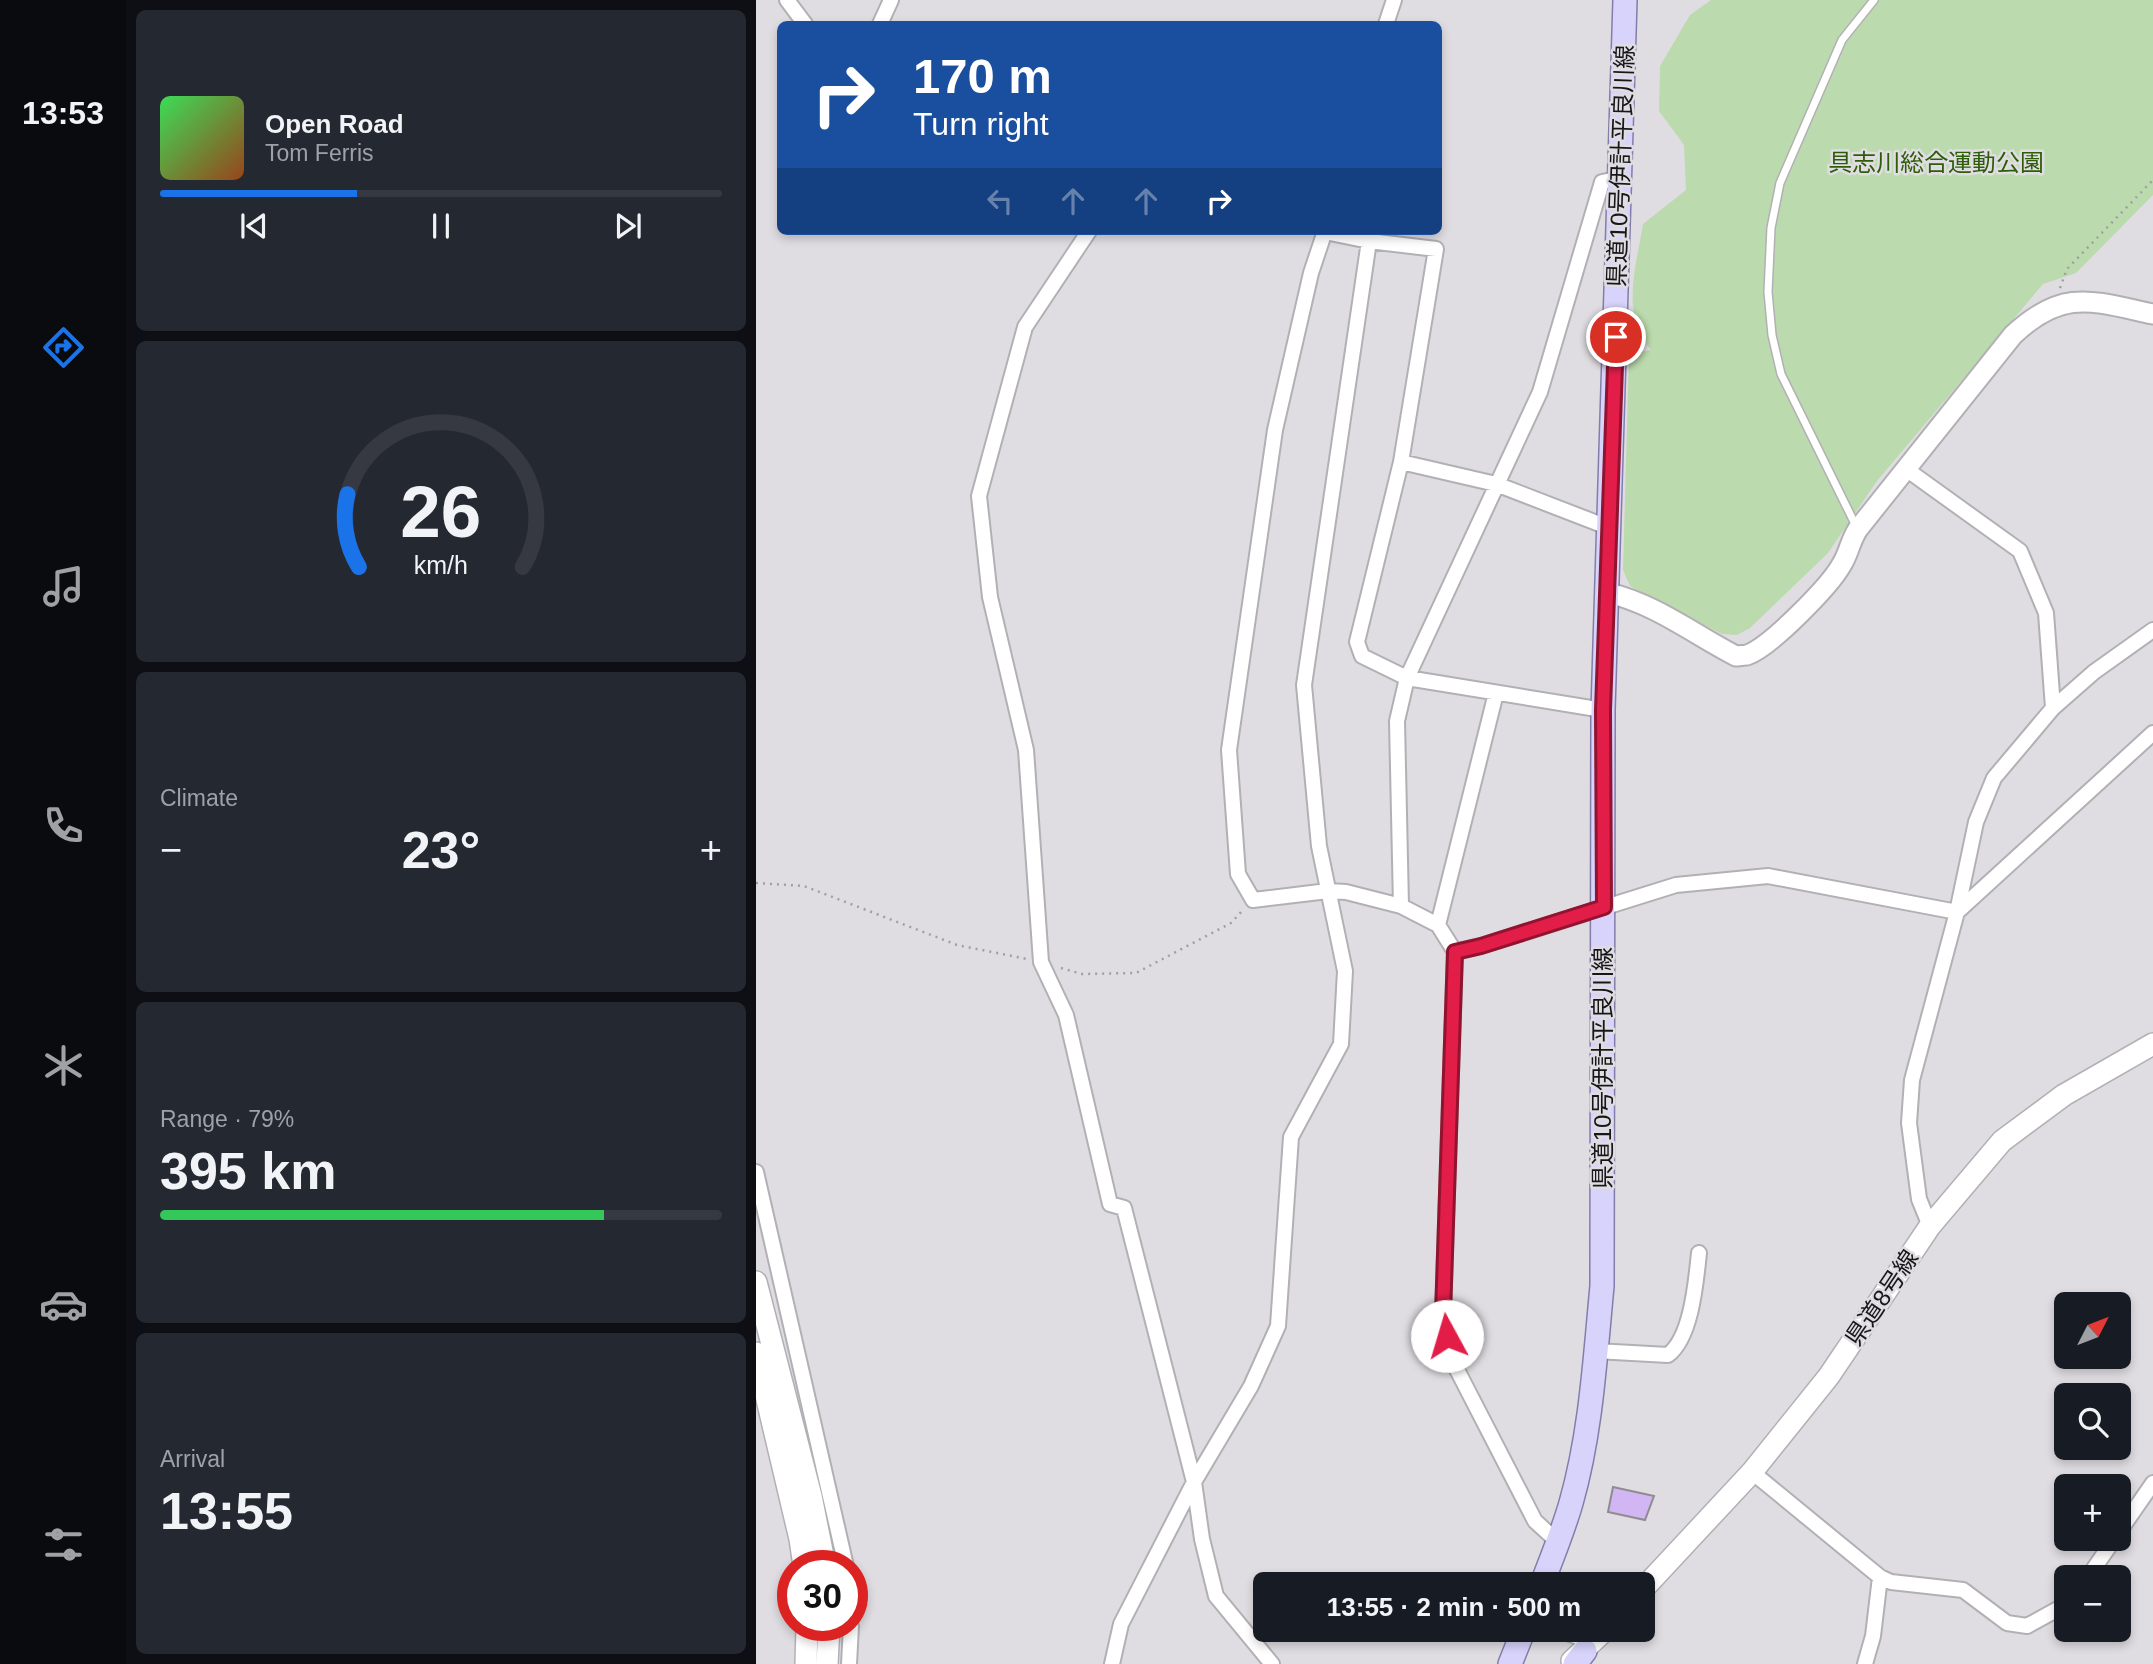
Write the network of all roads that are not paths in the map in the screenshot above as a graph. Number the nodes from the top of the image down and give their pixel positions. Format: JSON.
{"nodes":[{"id":1,"x":787,"y":0,"type":"edge"},
{"id":2,"x":891,"y":0,"type":"edge"},
{"id":3,"x":1394,"y":0,"type":"edge"},
{"id":4,"x":1625,"y":0,"type":"edge"},
{"id":5,"x":1874,"y":0,"type":"edge"},
{"id":6,"x":803,"y":21,"type":"edge"},
{"id":7,"x":881,"y":21,"type":"edge"},
{"id":8,"x":1388,"y":21,"type":"edge"},
{"id":9,"x":1621,"y":178,"type":"junction"},
{"id":10,"x":1086,"y":235,"type":"edge"},
{"id":11,"x":1324,"y":235,"type":"edge"},
{"id":12,"x":1343,"y":235,"type":"edge"},
{"id":13,"x":1369,"y":241,"type":"junction"},
{"id":14,"x":2153,"y":314,"type":"edge"},
{"id":15,"x":1401,"y":463,"type":"junction"},
{"id":16,"x":1906,"y":469,"type":"junction"},
{"id":17,"x":1496,"y":484,"type":"junction"},
{"id":18,"x":1610,"y":528,"type":"junction"},
{"id":19,"x":1858,"y":529,"type":"junction"},
{"id":20,"x":1608,"y":593,"type":"junction"},
{"id":21,"x":2153,"y":630,"type":"edge"},
{"id":22,"x":1407,"y":678,"type":"junction"},
{"id":23,"x":1496,"y":693,"type":"junction"},
{"id":24,"x":2053,"y":708,"type":"junction"},
{"id":25,"x":1603,"y":710,"type":"junction"},
{"id":26,"x":2153,"y":733,"type":"edge"},
{"id":27,"x":1328,"y":891,"type":"junction"},
{"id":28,"x":1401,"y":906,"type":"junction"},
{"id":29,"x":1604,"y":907,"type":"junction"},
{"id":30,"x":1957,"y":912,"type":"junction"},
{"id":31,"x":1438,"y":925,"type":"junction"},
{"id":32,"x":1455,"y":952,"type":"junction"},
{"id":33,"x":2153,"y":1044,"type":"edge"},
{"id":34,"x":756,"y":1172,"type":"edge"},
{"id":35,"x":1930,"y":1226,"type":"junction"},
{"id":36,"x":1699,"y":1253,"type":"dead end"},
{"id":37,"x":756,"y":1282,"type":"edge"},
{"id":38,"x":1596,"y":1351,"type":"junction"},
{"id":39,"x":756,"y":1353,"type":"edge"},
{"id":40,"x":1752,"y":1472,"type":"junction"},
{"id":41,"x":1194,"y":1482,"type":"junction"},
{"id":42,"x":2153,"y":1483,"type":"edge"},
{"id":43,"x":2131,"y":1515,"type":"edge"},
{"id":44,"x":1558,"y":1542,"type":"junction"},
{"id":45,"x":802,"y":1550,"type":"edge"},
{"id":46,"x":822,"y":1550,"type":"edge"},
{"id":47,"x":842,"y":1550,"type":"edge"},
{"id":48,"x":1547,"y":1572,"type":"edge"},
{"id":49,"x":1554,"y":1572,"type":"edge"},
{"id":50,"x":1655,"y":1576,"type":"edge"},
{"id":51,"x":1880,"y":1577,"type":"junction"},
{"id":52,"x":2054,"y":1611,"type":"edge"},
{"id":53,"x":807,"y":1641,"type":"edge"},
{"id":54,"x":828,"y":1641,"type":"edge"},
{"id":55,"x":850,"y":1641,"type":"edge"},
{"id":56,"x":1519,"y":1642,"type":"edge"},
{"id":57,"x":1593,"y":1642,"type":"edge"},
{"id":58,"x":1576,"y":1660,"type":"edge"},
{"id":59,"x":806,"y":1664,"type":"edge"},
{"id":60,"x":827,"y":1664,"type":"edge"},
{"id":61,"x":849,"y":1664,"type":"edge"},
{"id":62,"x":1112,"y":1664,"type":"edge"},
{"id":63,"x":1272,"y":1664,"type":"edge"},
{"id":64,"x":1510,"y":1664,"type":"edge"},
{"id":65,"x":1865,"y":1664,"type":"edge"}],
"edges":[{"from":1,"to":6,"type":"street"},
{"from":2,"to":7,"type":"street"},
{"from":3,"to":8,"type":"street"},
{"from":4,"to":9,"type":"main road","name":"県道10号伊計平良川線"},
{"from":5,"to":19,"type":"lane"},
{"from":9,"to":17,"type":"street"},
{"from":9,"to":18,"type":"main road","name":"県道10号伊計平良川線"},
{"from":10,"to":41,"type":"street"},
{"from":11,"to":27,"type":"street"},
{"from":12,"to":13,"type":"street"},
{"from":13,"to":15,"type":"street"},
{"from":13,"to":27,"type":"street"},
{"from":14,"to":16,"type":"street"},
{"from":15,"to":17,"type":"street"},
{"from":15,"to":22,"type":"street"},
{"from":16,"to":19,"type":"street"},
{"from":16,"to":24,"type":"street"},
{"from":17,"to":18,"type":"street"},
{"from":17,"to":22,"type":"street"},
{"from":18,"to":20,"type":"main road","name":"県道10号伊計平良川線"},
{"from":19,"to":20,"type":"street"},
{"from":20,"to":25,"type":"main road","name":"県道10号伊計平良川線"},
{"from":21,"to":24,"type":"street"},
{"from":22,"to":23,"type":"street"},
{"from":22,"to":28,"type":"street"},
{"from":23,"to":25,"type":"street"},
{"from":23,"to":31,"type":"street"},
{"from":24,"to":30,"type":"street"},
{"from":25,"to":29,"type":"main road","name":"県道10号伊計平良川線"},
{"from":26,"to":30,"type":"street"},
{"from":27,"to":28,"type":"street"},
{"from":27,"to":41,"type":"street"},
{"from":28,"to":31,"type":"street"},
{"from":29,"to":30,"type":"street"},
{"from":29,"to":32,"type":"street"},
{"from":29,"to":38,"type":"main road","name":"県道10号伊計平良川線"},
{"from":30,"to":35,"type":"street"},
{"from":31,"to":32,"type":"street"},
{"from":32,"to":44,"type":"street"},
{"from":33,"to":35,"type":"main road","name":"県道8号線"},
{"from":34,"to":47,"type":"street"},
{"from":35,"to":40,"type":"main road","name":"県道8号線"},
{"from":36,"to":38,"type":"street"},
{"from":37,"to":46,"type":"main road"},
{"from":38,"to":44,"type":"main road","name":"県道10号伊計平良川線"},
{"from":39,"to":45,"type":"main road"},
{"from":40,"to":50,"type":"main road","name":"県道8号線"},
{"from":40,"to":51,"type":"street"},
{"from":41,"to":62,"type":"street"},
{"from":41,"to":63,"type":"street"},
{"from":42,"to":43,"type":"street"},
{"from":44,"to":48,"type":"main road","name":"県道10号伊計平良川線"},
{"from":44,"to":49,"type":"main road"},
{"from":51,"to":52,"type":"street"},
{"from":51,"to":65,"type":"street"},
{"from":53,"to":59,"type":"main road"},
{"from":54,"to":60,"type":"main road"},
{"from":55,"to":61,"type":"street"},
{"from":56,"to":64,"type":"main road"},
{"from":57,"to":58,"type":"main road"}]}
